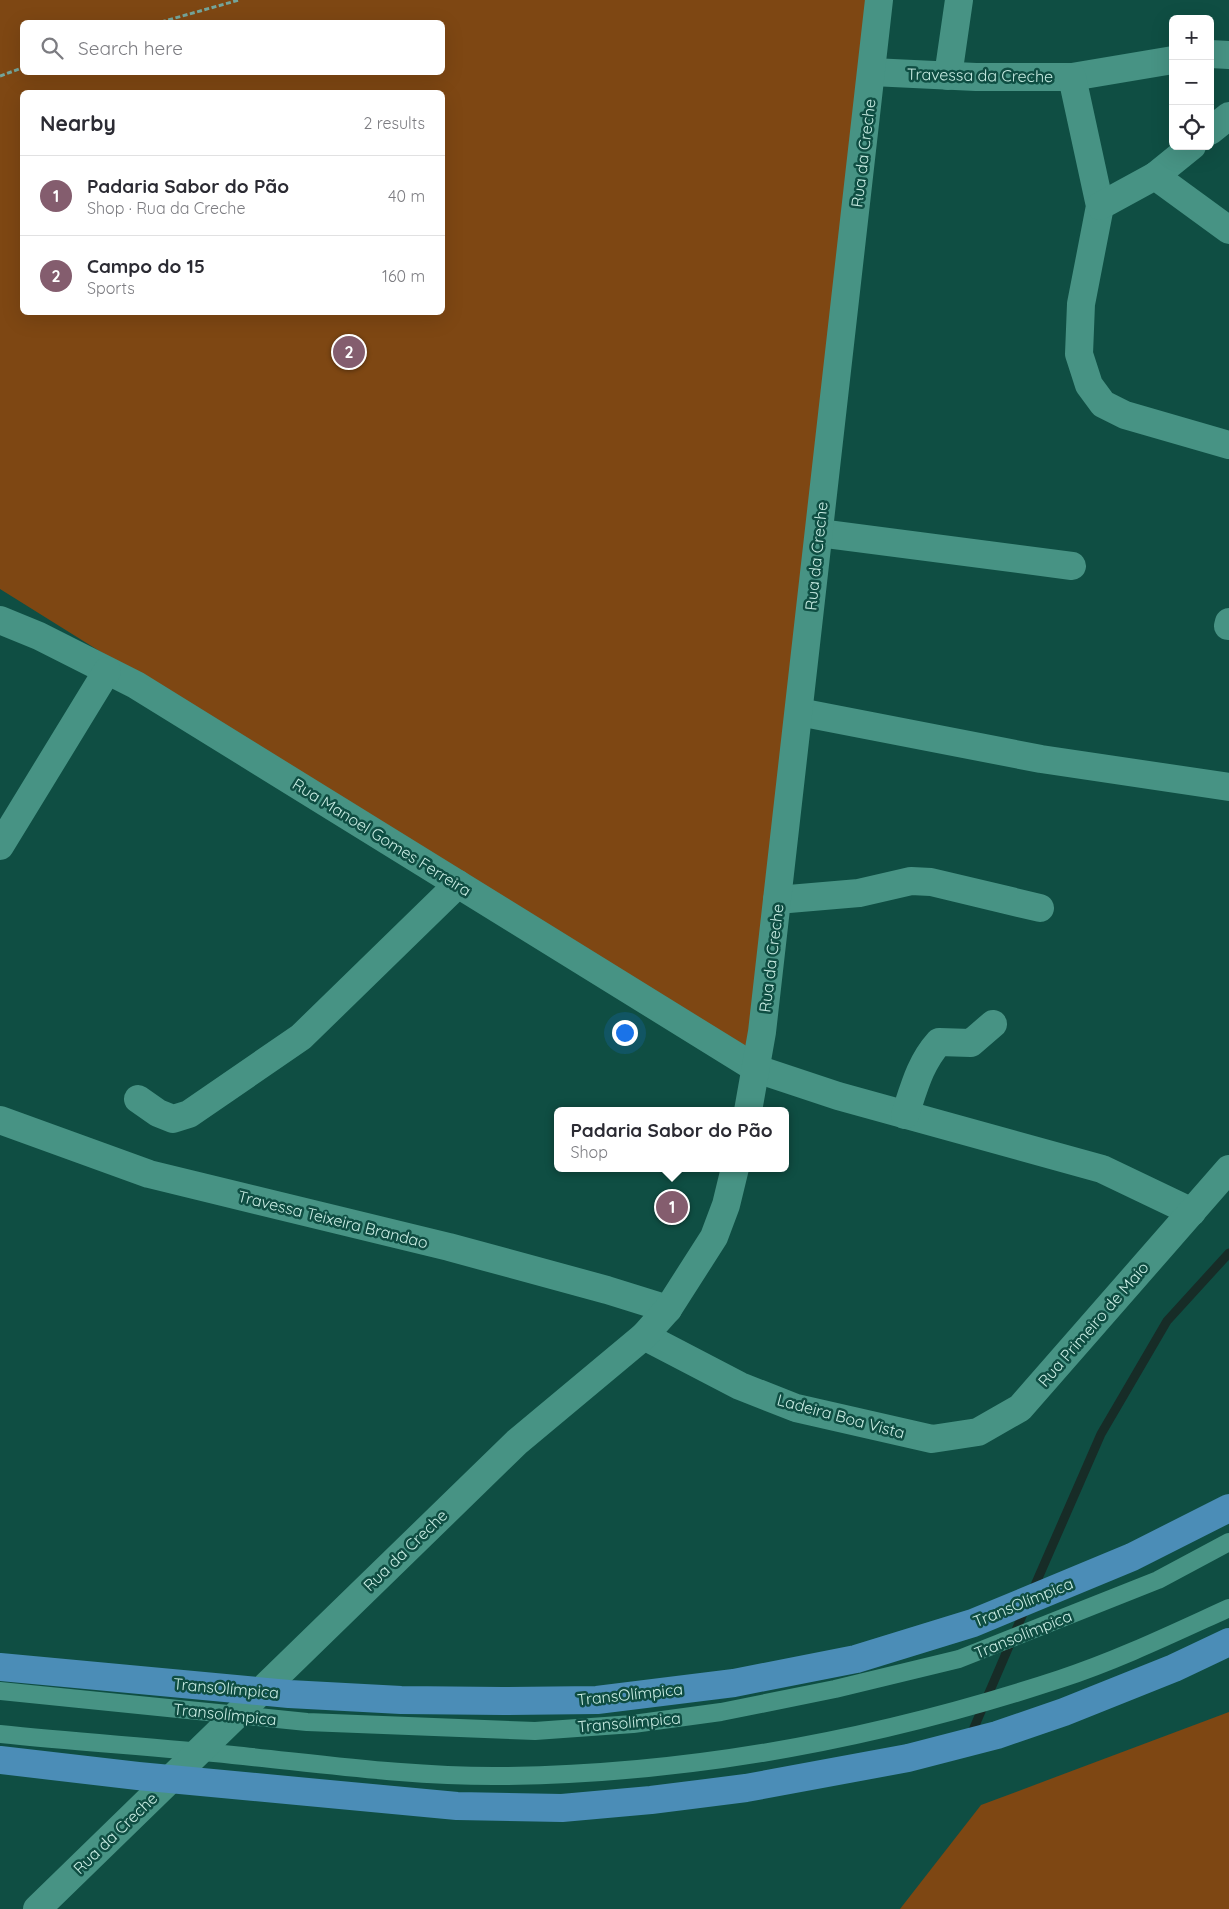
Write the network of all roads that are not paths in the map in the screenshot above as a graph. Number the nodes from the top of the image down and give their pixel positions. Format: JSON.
{"nodes":[{"id":1,"x":879,"y":0,"type":"edge"},
{"id":2,"x":959,"y":0,"type":"edge"},
{"id":3,"x":1214,"y":54,"type":"edge"},
{"id":4,"x":1229,"y":55,"type":"edge"},
{"id":5,"x":1169,"y":61,"type":"edge"},
{"id":6,"x":872,"y":72,"type":"junction"},
{"id":7,"x":948,"y":76,"type":"junction"},
{"id":8,"x":1072,"y":77,"type":"junction"},
{"id":9,"x":1229,"y":116,"type":"edge"},
{"id":10,"x":1214,"y":128,"type":"edge"},
{"id":11,"x":1187,"y":150,"type":"edge"},
{"id":12,"x":1156,"y":176,"type":"junction"},
{"id":13,"x":1100,"y":206,"type":"junction"},
{"id":14,"x":1229,"y":230,"type":"edge"},
{"id":15,"x":1229,"y":445,"type":"edge"},
{"id":16,"x":819,"y":533,"type":"junction"},
{"id":17,"x":1072,"y":566,"type":"dead end"},
{"id":18,"x":0,"y":620,"type":"edge"},
{"id":19,"x":107,"y":671,"type":"junction"},
{"id":20,"x":799,"y":712,"type":"junction"},
{"id":21,"x":1229,"y":787,"type":"edge"},
{"id":22,"x":0,"y":846,"type":"edge"},
{"id":23,"x":458,"y":884,"type":"junction"},
{"id":24,"x":777,"y":900,"type":"junction"},
{"id":25,"x":1040,"y":908,"type":"dead end"},
{"id":26,"x":993,"y":1024,"type":"dead end"},
{"id":27,"x":757,"y":1068,"type":"junction"},
{"id":28,"x":138,"y":1100,"type":"dead end"},
{"id":29,"x":749,"y":1107,"type":"edge"},
{"id":30,"x":905,"y":1115,"type":"junction"},
{"id":31,"x":0,"y":1120,"type":"edge"},
{"id":32,"x":1229,"y":1170,"type":"edge"},
{"id":33,"x":734,"y":1172,"type":"edge"},
{"id":34,"x":1192,"y":1212,"type":"junction"},
{"id":35,"x":668,"y":1309,"type":"junction"},
{"id":36,"x":644,"y":1336,"type":"junction"},
{"id":37,"x":932,"y":1439,"type":"joint"},
{"id":38,"x":1229,"y":1508,"type":"edge"},
{"id":39,"x":1229,"y":1542,"type":"edge"},
{"id":40,"x":1229,"y":1608,"type":"edge"},
{"id":41,"x":1229,"y":1642,"type":"edge"},
{"id":42,"x":0,"y":1667,"type":"edge"},
{"id":43,"x":0,"y":1691,"type":"edge"},
{"id":44,"x":0,"y":1734,"type":"edge"},
{"id":45,"x":0,"y":1760,"type":"edge"},
{"id":46,"x":36,"y":1909,"type":"edge"}],
"edges":[{"from":1,"to":6,"type":"street","name":"Rua da Creche"},
{"from":2,"to":7,"type":"street"},
{"from":3,"to":4,"type":"street"},
{"from":5,"to":8,"type":"street"},
{"from":6,"to":7,"type":"street","name":"Travessa da Creche"},
{"from":6,"to":16,"type":"street","name":"Rua da Creche"},
{"from":7,"to":8,"type":"street","name":"Travessa da Creche"},
{"from":8,"to":13,"type":"street","name":"Travessa da Creche"},
{"from":9,"to":10,"type":"street"},
{"from":11,"to":12,"type":"street"},
{"from":12,"to":13,"type":"street"},
{"from":12,"to":14,"type":"street"},
{"from":13,"to":15,"type":"street"},
{"from":16,"to":17,"type":"street"},
{"from":16,"to":20,"type":"street","name":"Rua da Creche"},
{"from":18,"to":19,"type":"street","name":"Rua Manoel Gomes Ferreira"},
{"from":19,"to":22,"type":"street"},
{"from":19,"to":23,"type":"street","name":"Rua Manoel Gomes Ferreira"},
{"from":20,"to":21,"type":"street"},
{"from":20,"to":24,"type":"street","name":"Rua da Creche"},
{"from":23,"to":27,"type":"street","name":"Rua Manoel Gomes Ferreira"},
{"from":23,"to":28,"type":"street"},
{"from":24,"to":25,"type":"street"},
{"from":24,"to":27,"type":"street","name":"Rua da Creche"},
{"from":26,"to":30,"type":"street"},
{"from":27,"to":29,"type":"street","name":"Rua da Creche"},
{"from":27,"to":30,"type":"street","name":"Rua Manoel Gomes Ferreira"},
{"from":30,"to":34,"type":"street","name":"Rua Manoel Gomes Ferreira"},
{"from":31,"to":35,"type":"street","name":"Travessa Teixeira Brandao"},
{"from":32,"to":34,"type":"street","name":"Rua Primeiro de Maio"},
{"from":33,"to":35,"type":"street","name":"Rua da Creche"},
{"from":34,"to":37,"type":"street","name":"Rua Primeiro de Maio"},
{"from":35,"to":36,"type":"street","name":"Rua da Creche"},
{"from":36,"to":37,"type":"street","name":"Ladeira Boa Vista"},
{"from":36,"to":46,"type":"street","name":"Rua da Creche"},
{"from":38,"to":42,"type":"highway","name":"TransOlímpica"},
{"from":39,"to":43,"type":"lane","name":"Transolímpica"},
{"from":40,"to":44,"type":"lane"},
{"from":41,"to":45,"type":"highway"}]}
